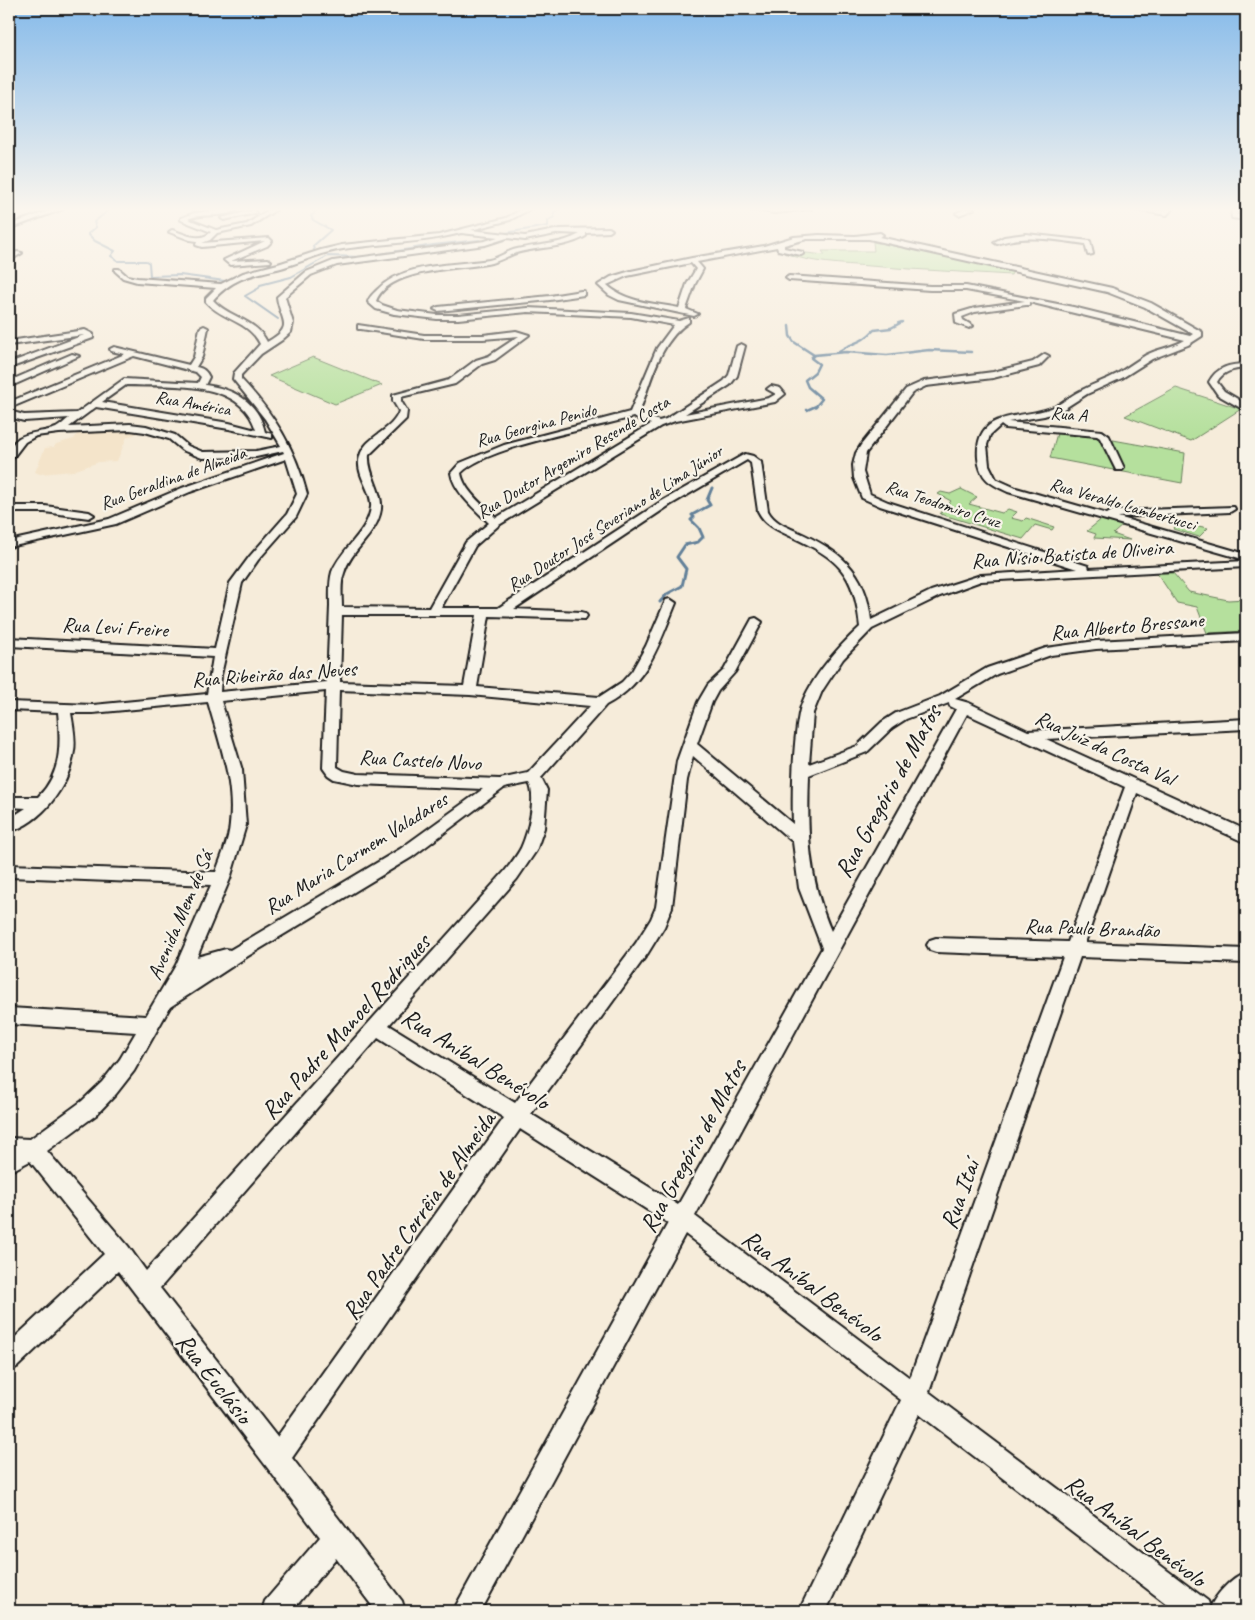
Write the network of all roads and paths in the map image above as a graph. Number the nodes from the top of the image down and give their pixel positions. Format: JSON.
{"nodes":[{"id":1,"x":202,"y":285,"type":"edge"},
{"id":2,"x":225,"y":285,"type":"edge"},
{"id":3,"x":296,"y":285,"type":"edge"},
{"id":4,"x":389,"y":285,"type":"edge"},
{"id":5,"x":603,"y":285,"type":"edge"},
{"id":6,"x":691,"y":285,"type":"edge"},
{"id":7,"x":882,"y":285,"type":"edge"},
{"id":8,"x":1082,"y":285,"type":"edge"},
{"id":9,"x":222,"y":286,"type":"junction"},
{"id":10,"x":582,"y":293,"type":"dead end"},
{"id":11,"x":1073,"y":309,"type":"junction"},
{"id":12,"x":413,"y":310,"type":"junction"},
{"id":13,"x":682,"y":311,"type":"junction"},
{"id":14,"x":970,"y":311,"type":"junction"},
{"id":15,"x":1019,"y":312,"type":"dead end"},
{"id":16,"x":678,"y":323,"type":"junction"},
{"id":17,"x":969,"y":326,"type":"dead end"},
{"id":18,"x":361,"y":327,"type":"dead end"},
{"id":19,"x":204,"y":328,"type":"dead end"},
{"id":20,"x":1191,"y":339,"type":"junction"},
{"id":21,"x":9,"y":344,"type":"edge"},
{"id":22,"x":741,"y":346,"type":"dead end"},
{"id":23,"x":114,"y":350,"type":"dead end"},
{"id":24,"x":260,"y":350,"type":"junction"},
{"id":25,"x":132,"y":354,"type":"junction"},
{"id":26,"x":75,"y":356,"type":"dead end"},
{"id":27,"x":1045,"y":356,"type":"dead end"},
{"id":28,"x":9,"y":366,"type":"edge"},
{"id":29,"x":1246,"y":366,"type":"edge"},
{"id":30,"x":192,"y":367,"type":"junction"},
{"id":31,"x":9,"y":384,"type":"edge"},
{"id":32,"x":200,"y":387,"type":"junction"},
{"id":33,"x":771,"y":389,"type":"dead end"},
{"id":34,"x":96,"y":404,"type":"junction"},
{"id":35,"x":9,"y":405,"type":"edge"},
{"id":36,"x":1246,"y":408,"type":"edge"},
{"id":37,"x":9,"y":414,"type":"edge"},
{"id":38,"x":634,"y":414,"type":"junction"},
{"id":39,"x":81,"y":415,"type":"junction"},
{"id":40,"x":663,"y":422,"type":"junction"},
{"id":41,"x":996,"y":424,"type":"junction"},
{"id":42,"x":59,"y":430,"type":"junction"},
{"id":43,"x":261,"y":433,"type":"junction"},
{"id":44,"x":287,"y":447,"type":"junction"},
{"id":45,"x":9,"y":457,"type":"edge"},
{"id":46,"x":1119,"y":468,"type":"dead end"},
{"id":47,"x":9,"y":509,"type":"edge"},
{"id":48,"x":1230,"y":509,"type":"dead end"},
{"id":49,"x":89,"y":515,"type":"dead end"},
{"id":50,"x":1103,"y":516,"type":"junction"},
{"id":51,"x":495,"y":523,"type":"junction"},
{"id":52,"x":9,"y":544,"type":"edge"},
{"id":53,"x":1246,"y":557,"type":"edge"},
{"id":54,"x":1246,"y":564,"type":"edge"},
{"id":55,"x":1092,"y":571,"type":"junction"},
{"id":56,"x":670,"y":603,"type":"dead end"},
{"id":57,"x":336,"y":611,"type":"junction"},
{"id":58,"x":433,"y":612,"type":"junction"},
{"id":59,"x":484,"y":612,"type":"junction"},
{"id":60,"x":501,"y":612,"type":"junction"},
{"id":61,"x":581,"y":616,"type":"dead end"},
{"id":62,"x":756,"y":622,"type":"dead end"},
{"id":63,"x":866,"y":629,"type":"junction"},
{"id":64,"x":1246,"y":638,"type":"edge"},
{"id":65,"x":9,"y":642,"type":"edge"},
{"id":66,"x":220,"y":653,"type":"junction"},
{"id":67,"x":334,"y":686,"type":"junction"},
{"id":68,"x":470,"y":690,"type":"junction"},
{"id":69,"x":213,"y":698,"type":"junction"},
{"id":70,"x":945,"y":699,"type":"junction"},
{"id":71,"x":602,"y":702,"type":"junction"},
{"id":72,"x":9,"y":706,"type":"edge"},
{"id":73,"x":964,"y":706,"type":"junction"},
{"id":74,"x":64,"y":709,"type":"junction"},
{"id":75,"x":1246,"y":724,"type":"edge"},
{"id":76,"x":1028,"y":735,"type":"junction"},
{"id":77,"x":690,"y":746,"type":"junction"},
{"id":78,"x":802,"y":772,"type":"junction"},
{"id":79,"x":533,"y":777,"type":"junction"},
{"id":80,"x":500,"y":784,"type":"junction"},
{"id":81,"x":1133,"y":784,"type":"junction"},
{"id":82,"x":9,"y":802,"type":"edge"},
{"id":83,"x":43,"y":803,"type":"junction"},
{"id":84,"x":9,"y":826,"type":"edge"},
{"id":85,"x":1246,"y":837,"type":"edge"},
{"id":86,"x":801,"y":840,"type":"junction"},
{"id":87,"x":9,"y":871,"type":"edge"},
{"id":88,"x":222,"y":879,"type":"junction"},
{"id":89,"x":936,"y":945,"type":"dead end"},
{"id":90,"x":830,"y":947,"type":"junction"},
{"id":91,"x":1074,"y":949,"type":"junction"},
{"id":92,"x":242,"y":951,"type":"junction"},
{"id":93,"x":1246,"y":956,"type":"edge"},
{"id":94,"x":183,"y":969,"type":"junction"},
{"id":95,"x":164,"y":1003,"type":"junction"},
{"id":96,"x":9,"y":1016,"type":"edge"},
{"id":97,"x":151,"y":1025,"type":"junction"},
{"id":98,"x":378,"y":1028,"type":"junction"},
{"id":99,"x":517,"y":1118,"type":"junction"},
{"id":100,"x":9,"y":1148,"type":"edge"},
{"id":101,"x":33,"y":1149,"type":"junction"},
{"id":102,"x":9,"y":1162,"type":"edge"},
{"id":103,"x":682,"y":1220,"type":"junction"},
{"id":104,"x":120,"y":1254,"type":"junction"},
{"id":105,"x":145,"y":1288,"type":"junction"},
{"id":106,"x":9,"y":1360,"type":"edge"},
{"id":107,"x":915,"y":1397,"type":"junction"},
{"id":108,"x":277,"y":1458,"type":"junction"},
{"id":109,"x":337,"y":1537,"type":"junction"},
{"id":110,"x":1246,"y":1586,"type":"edge"},
{"id":111,"x":275,"y":1611,"type":"edge"},
{"id":112,"x":392,"y":1611,"type":"edge"},
{"id":113,"x":466,"y":1611,"type":"edge"},
{"id":114,"x":812,"y":1611,"type":"edge"},
{"id":115,"x":1198,"y":1611,"type":"edge"},
{"id":116,"x":1223,"y":1611,"type":"edge"}],
"edges":[{"from":1,"to":9,"type":"street"},
{"from":2,"to":9,"type":"street"},
{"from":3,"to":24,"type":"street","name":"Avenida Mem de Sá"},
{"from":4,"to":12,"type":"street"},
{"from":5,"to":13,"type":"street"},
{"from":6,"to":13,"type":"street"},
{"from":7,"to":11,"type":"street"},
{"from":8,"to":20,"type":"street"},
{"from":9,"to":24,"type":"street"},
{"from":10,"to":12,"type":"street"},
{"from":11,"to":14,"type":"street"},
{"from":11,"to":20,"type":"street"},
{"from":12,"to":16,"type":"street"},
{"from":13,"to":16,"type":"street"},
{"from":14,"to":15,"type":"street"},
{"from":14,"to":17,"type":"street"},
{"from":16,"to":38,"type":"street"},
{"from":18,"to":57,"type":"street","name":"Rua Castelo Novo"},
{"from":19,"to":30,"type":"street"},
{"from":20,"to":41,"type":"street"},
{"from":21,"to":28,"type":"street"},
{"from":22,"to":40,"type":"street","name":"Rua Doutor Argemiro Resende Costa"},
{"from":23,"to":25,"type":"street"},
{"from":24,"to":44,"type":"street","name":"Avenida Mem de Sá"},
{"from":25,"to":30,"type":"street"},
{"from":25,"to":35,"type":"street"},
{"from":26,"to":31,"type":"street"},
{"from":27,"to":55,"type":"street","name":"Rua Teodomiro Cruz"},
{"from":29,"to":36,"type":"street"},
{"from":30,"to":32,"type":"street"},
{"from":32,"to":34,"type":"street"},
{"from":32,"to":43,"type":"street"},
{"from":33,"to":40,"type":"street"},
{"from":34,"to":39,"type":"street"},
{"from":34,"to":43,"type":"street","name":"Rua América"},
{"from":37,"to":39,"type":"street"},
{"from":38,"to":40,"type":"street"},
{"from":38,"to":51,"type":"street","name":"Rua Georgina Penido"},
{"from":39,"to":42,"type":"street"},
{"from":40,"to":51,"type":"street","name":"Rua Doutor Argemiro Resende Costa"},
{"from":41,"to":46,"type":"street","name":"Rua A"},
{"from":41,"to":50,"type":"street","name":"Rua Veraldo Lambertucci"},
{"from":42,"to":44,"type":"street"},
{"from":42,"to":45,"type":"street"},
{"from":43,"to":44,"type":"street","name":"Rua América"},
{"from":44,"to":52,"type":"street","name":"Rua Geraldina de Almeida"},
{"from":44,"to":66,"type":"street","name":"Avenida Mem de Sá"},
{"from":47,"to":49,"type":"street"},
{"from":48,"to":50,"type":"street"},
{"from":50,"to":53,"type":"street","name":"Rua Veraldo Lambertucci"},
{"from":51,"to":58,"type":"street","name":"Rua Doutor Argemiro Resende Costa"},
{"from":54,"to":55,"type":"street","name":"Rua Nísio Batista de Oliveira"},
{"from":55,"to":63,"type":"street","name":"Rua Nísio Batista de Oliveira"},
{"from":56,"to":71,"type":"street"},
{"from":57,"to":58,"type":"street"},
{"from":57,"to":67,"type":"street","name":"Rua Castelo Novo"},
{"from":58,"to":59,"type":"street"},
{"from":59,"to":60,"type":"street"},
{"from":59,"to":68,"type":"street"},
{"from":60,"to":61,"type":"street"},
{"from":60,"to":63,"type":"street","name":"Rua Doutor José Severiano de Lima Júnior"},
{"from":62,"to":77,"type":"street","name":"Rua Padre Corrêia de Almeida"},
{"from":63,"to":78,"type":"street","name":"Rua Nísio Batista de Oliveira"},
{"from":64,"to":70,"type":"street","name":"Rua Alberto Bressane"},
{"from":65,"to":66,"type":"street","name":"Rua Levi Freire"},
{"from":66,"to":69,"type":"street","name":"Avenida Mem de Sá"},
{"from":67,"to":68,"type":"street","name":"Rua Ribeirão das Neves"},
{"from":67,"to":69,"type":"street","name":"Rua Ribeirão das Neves"},
{"from":67,"to":80,"type":"street","name":"Rua Castelo Novo"},
{"from":68,"to":71,"type":"street","name":"Rua Ribeirão das Neves"},
{"from":69,"to":74,"type":"street","name":"Rua Ribeirão das Neves"},
{"from":69,"to":88,"type":"street","name":"Avenida Mem de Sá"},
{"from":70,"to":73,"type":"street","name":"Rua Juiz da Costa Val"},
{"from":70,"to":78,"type":"street","name":"Rua Alberto Bressane"},
{"from":71,"to":79,"type":"street"},
{"from":72,"to":74,"type":"street","name":"Rua Ribeirão das Neves"},
{"from":73,"to":76,"type":"street","name":"Rua Juiz da Costa Val"},
{"from":73,"to":90,"type":"street","name":"Rua Gregório de Matos"},
{"from":74,"to":83,"type":"street"},
{"from":75,"to":76,"type":"street"},
{"from":76,"to":81,"type":"street","name":"Rua Juiz da Costa Val"},
{"from":77,"to":86,"type":"street"},
{"from":77,"to":99,"type":"street","name":"Rua Padre Corrêia de Almeida"},
{"from":78,"to":86,"type":"street","name":"Rua Nísio Batista de Oliveira"},
{"from":79,"to":80,"type":"street","name":"Rua Maria Carmem Valadares"},
{"from":79,"to":98,"type":"street","name":"Rua Padre Manoel Rodrigues"},
{"from":80,"to":92,"type":"street","name":"Rua Maria Carmem Valadares"},
{"from":81,"to":85,"type":"street","name":"Rua Juiz da Costa Val"},
{"from":81,"to":91,"type":"street","name":"Rua Itaí"},
{"from":82,"to":83,"type":"street"},
{"from":83,"to":84,"type":"street"},
{"from":86,"to":90,"type":"street","name":"Rua Nísio Batista de Oliveira"},
{"from":87,"to":88,"type":"street"},
{"from":88,"to":94,"type":"street","name":"Avenida Mem de Sá"},
{"from":89,"to":91,"type":"street","name":"Rua Paulo Brandão"},
{"from":90,"to":103,"type":"street","name":"Rua Gregório de Matos"},
{"from":91,"to":93,"type":"street","name":"Rua Paulo Brandão"},
{"from":91,"to":107,"type":"street","name":"Rua Itaí"},
{"from":92,"to":94,"type":"street","name":"Rua Maria Carmem Valadares"},
{"from":92,"to":95,"type":"street","name":"Rua Maria Carmem Valadares"},
{"from":94,"to":95,"type":"street","name":"Avenida Mem de Sá"},
{"from":95,"to":97,"type":"street","name":"Avenida Mem de Sá"},
{"from":96,"to":97,"type":"street"},
{"from":97,"to":101,"type":"street","name":"Avenida Mem de Sá"},
{"from":98,"to":99,"type":"street","name":"Rua Aníbal Benévolo"},
{"from":98,"to":105,"type":"street","name":"Rua Padre Manoel Rodrigues"},
{"from":99,"to":103,"type":"street","name":"Rua Aníbal Benévolo"},
{"from":99,"to":108,"type":"street","name":"Rua Padre Corrêia de Almeida"},
{"from":100,"to":101,"type":"street"},
{"from":101,"to":102,"type":"street","name":"Avenida Mem de Sá"},
{"from":101,"to":104,"type":"street","name":"Rua Euclásio"},
{"from":103,"to":107,"type":"street","name":"Rua Aníbal Benévolo"},
{"from":103,"to":113,"type":"street","name":"Rua Gregório de Matos"},
{"from":104,"to":105,"type":"street","name":"Rua Euclásio"},
{"from":104,"to":106,"type":"street"},
{"from":105,"to":108,"type":"street","name":"Rua Euclásio"},
{"from":107,"to":114,"type":"street","name":"Rua Itaí"},
{"from":107,"to":115,"type":"street","name":"Rua Aníbal Benévolo"},
{"from":108,"to":109,"type":"street","name":"Rua Euclásio"},
{"from":109,"to":111,"type":"street"},
{"from":109,"to":112,"type":"street","name":"Rua Euclásio"},
{"from":110,"to":116,"type":"street"}]}
